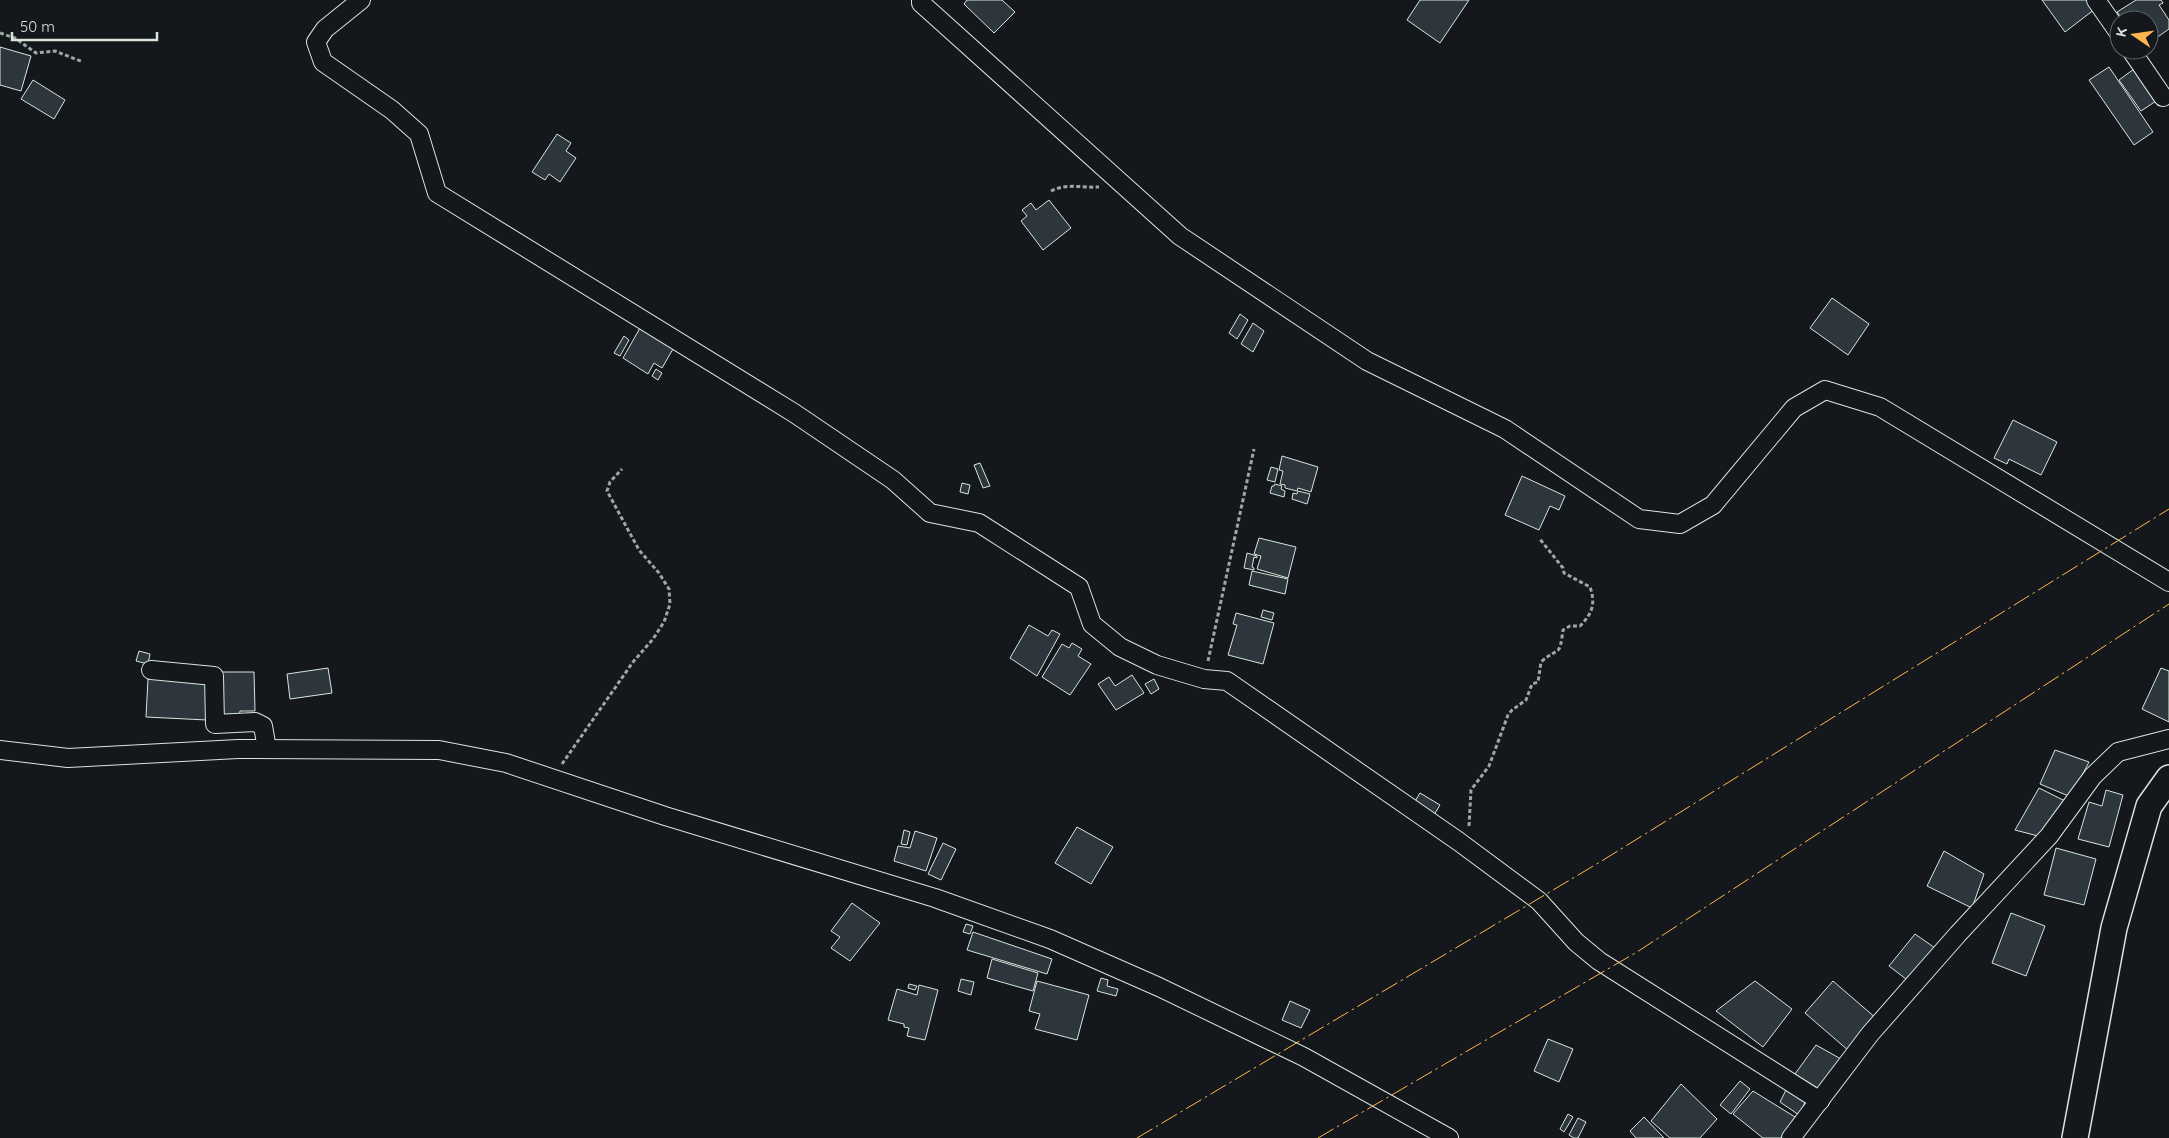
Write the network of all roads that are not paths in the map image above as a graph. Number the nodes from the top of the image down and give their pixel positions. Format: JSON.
{"nodes":[{"id":1,"x":361,"y":0,"type":"edge"},
{"id":2,"x":921,"y":0,"type":"edge"},
{"id":3,"x":2096,"y":0,"type":"edge"},
{"id":4,"x":2109,"y":19,"type":"edge"},
{"id":5,"x":2138,"y":60,"type":"edge"},
{"id":6,"x":2163,"y":97,"type":"dead end"},
{"id":7,"x":2169,"y":582,"type":"edge"},
{"id":8,"x":151,"y":670,"type":"dead end"},
{"id":9,"x":2169,"y":739,"type":"edge"},
{"id":10,"x":267,"y":749,"type":"junction"},
{"id":11,"x":0,"y":750,"type":"edge"},
{"id":12,"x":2169,"y":778,"type":"edge"},
{"id":13,"x":1820,"y":1101,"type":"junction"},
{"id":14,"x":1449,"y":1138,"type":"edge"},
{"id":15,"x":1790,"y":1138,"type":"edge"},
{"id":16,"x":2075,"y":1138,"type":"edge"}],
"edges":[{"from":1,"to":13,"type":"street"},
{"from":2,"to":7,"type":"street"},
{"from":3,"to":4,"type":"street"},
{"from":5,"to":6,"type":"street"},
{"from":8,"to":10,"type":"street"},
{"from":9,"to":13,"type":"street"},
{"from":10,"to":11,"type":"street"},
{"from":10,"to":14,"type":"street"},
{"from":12,"to":16,"type":"street"},
{"from":13,"to":15,"type":"street"}]}
